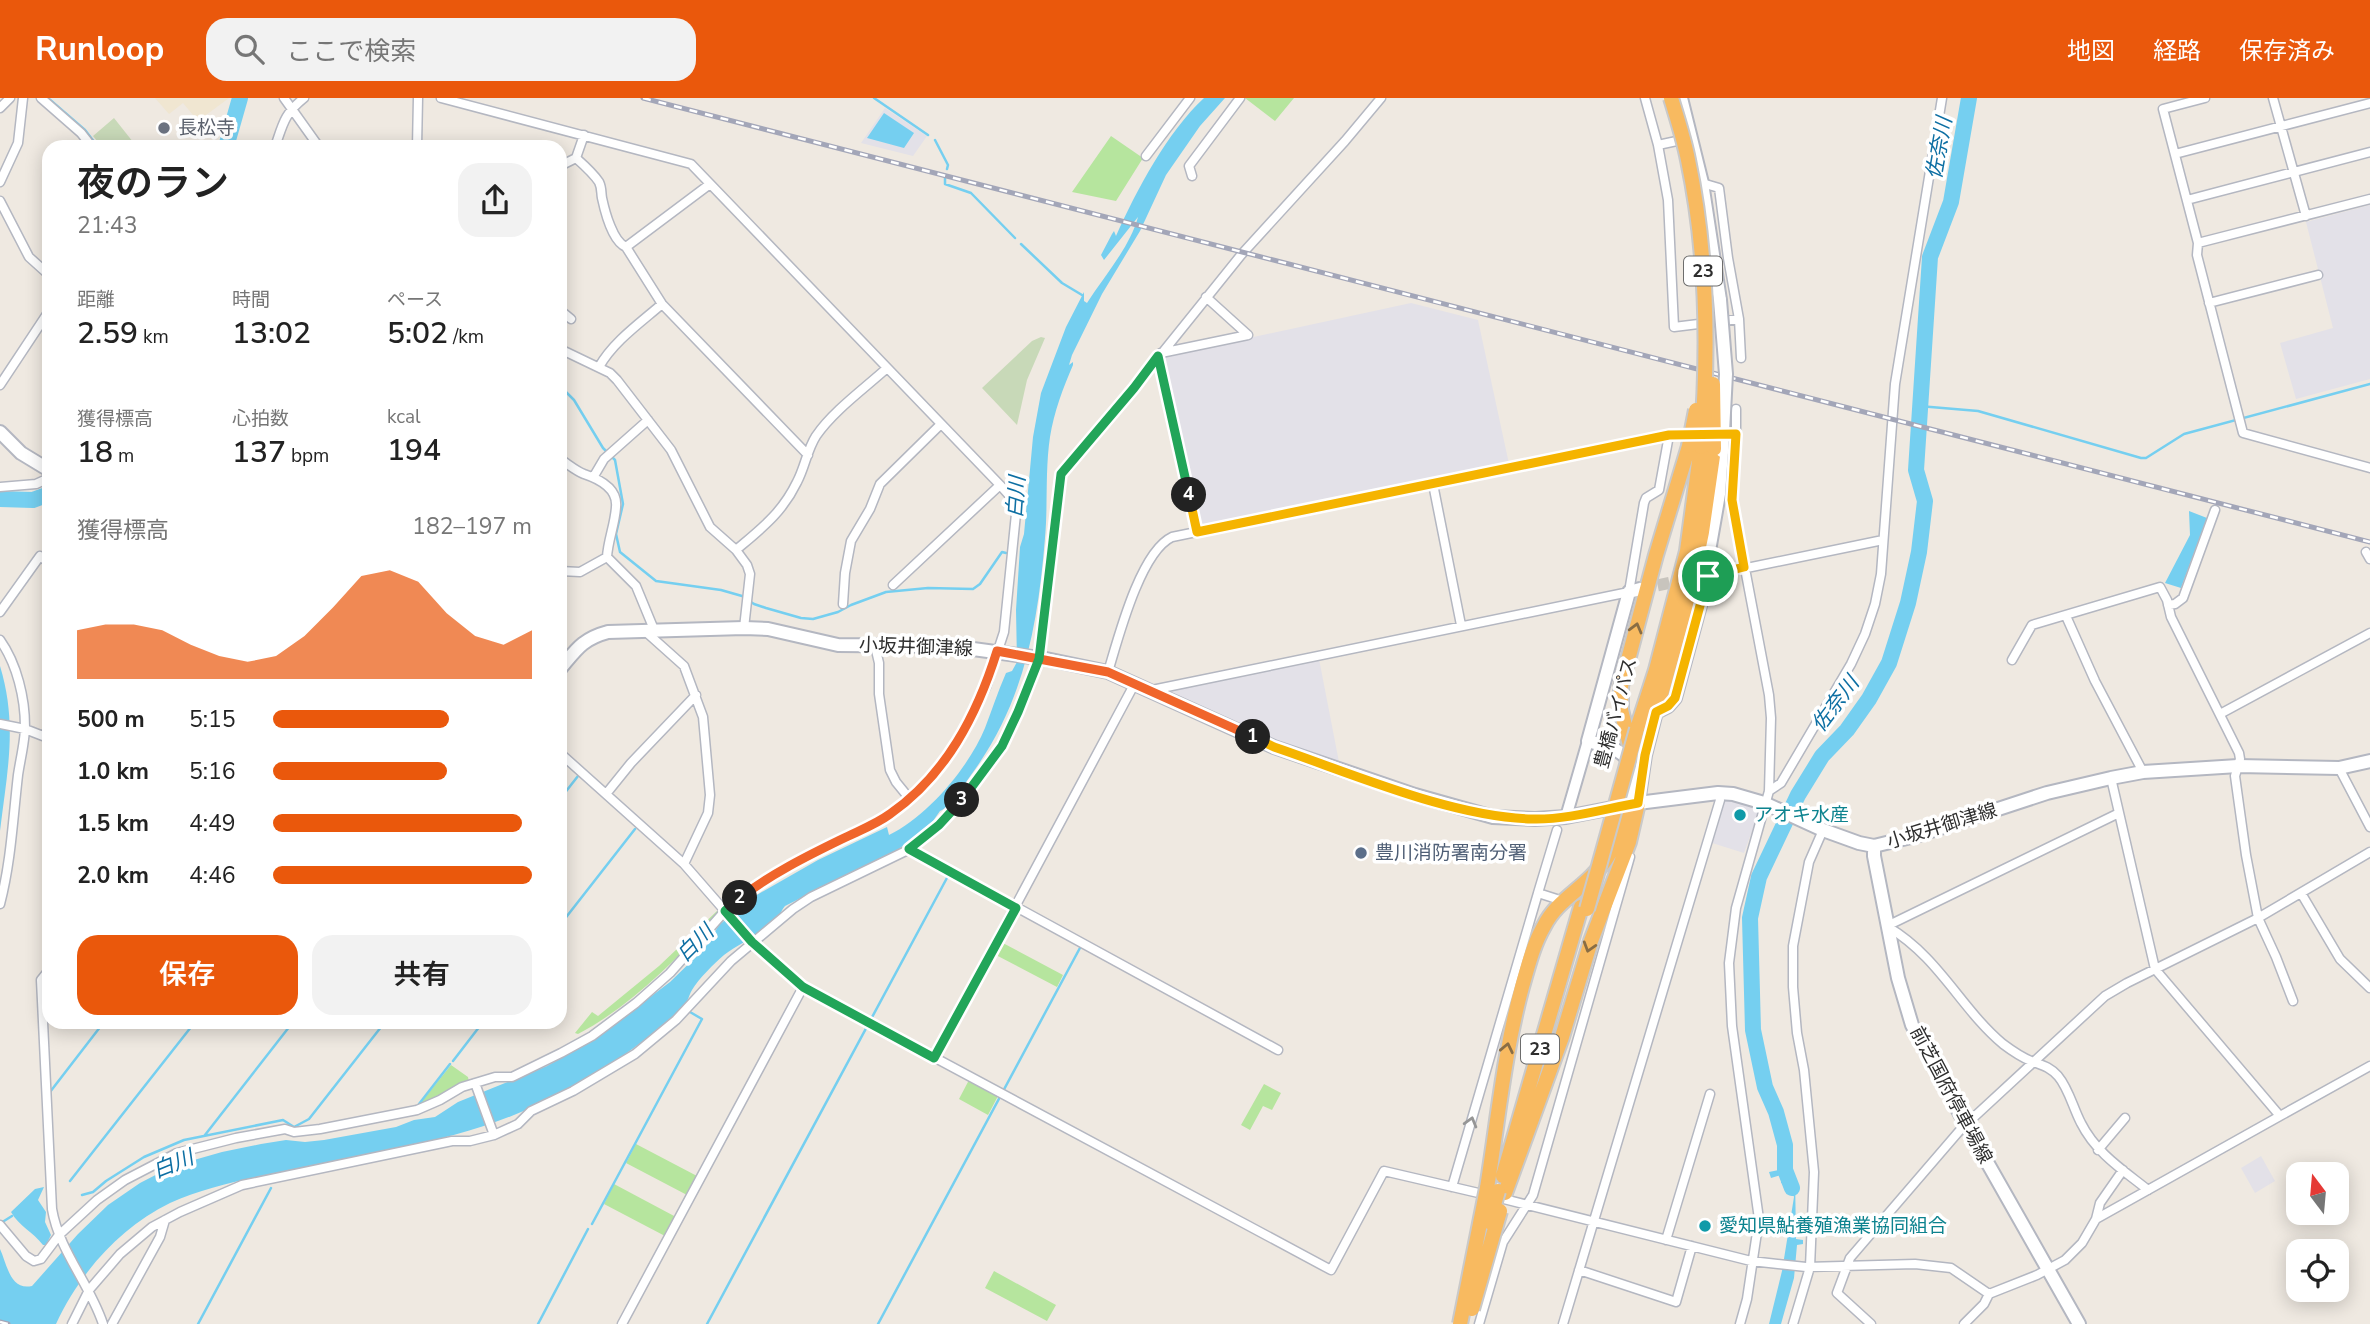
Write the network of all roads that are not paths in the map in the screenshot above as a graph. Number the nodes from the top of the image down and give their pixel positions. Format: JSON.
{"nodes":[{"id":1,"x":10,"y":98,"type":"edge"},
{"id":2,"x":23,"y":98,"type":"edge"},
{"id":3,"x":41,"y":98,"type":"edge"},
{"id":4,"x":284,"y":98,"type":"edge"},
{"id":5,"x":304,"y":98,"type":"edge"},
{"id":6,"x":418,"y":98,"type":"edge"},
{"id":7,"x":441,"y":98,"type":"edge"},
{"id":8,"x":1190,"y":98,"type":"edge"},
{"id":9,"x":1240,"y":98,"type":"edge"},
{"id":10,"x":1381,"y":98,"type":"edge"},
{"id":11,"x":1645,"y":98,"type":"edge"},
{"id":12,"x":1665,"y":98,"type":"edge"},
{"id":13,"x":1671,"y":98,"type":"edge"},
{"id":14,"x":1681,"y":98,"type":"edge"},
{"id":15,"x":1942,"y":98,"type":"edge"},
{"id":16,"x":2205,"y":98,"type":"edge"},
{"id":17,"x":2273,"y":98,"type":"edge"},
{"id":18,"x":2368,"y":98,"type":"edge"},
{"id":19,"x":2370,"y":104,"type":"edge"},
{"id":20,"x":0,"y":108,"type":"edge"},
{"id":21,"x":291,"y":108,"type":"junction"},
{"id":22,"x":2281,"y":126,"type":"junction"},
{"id":23,"x":584,"y":135,"type":"junction"},
{"id":24,"x":1690,"y":138,"type":"junction"},
{"id":25,"x":87,"y":140,"type":"edge"},
{"id":26,"x":278,"y":140,"type":"edge"},
{"id":27,"x":314,"y":140,"type":"edge"},
{"id":28,"x":416,"y":140,"type":"edge"},
{"id":29,"x":1658,"y":145,"type":"junction"},
{"id":30,"x":2370,"y":152,"type":"edge"},
{"id":31,"x":2175,"y":154,"type":"junction"},
{"id":32,"x":1146,"y":156,"type":"dead end"},
{"id":33,"x":576,"y":158,"type":"junction"},
{"id":34,"x":567,"y":162,"type":"edge"},
{"id":35,"x":2294,"y":172,"type":"junction"},
{"id":36,"x":1192,"y":176,"type":"dead end"},
{"id":37,"x":0,"y":182,"type":"edge"},
{"id":38,"x":1702,"y":183,"type":"junction"},
{"id":39,"x":710,"y":184,"type":"junction"},
{"id":40,"x":2370,"y":199,"type":"edge"},
{"id":41,"x":2187,"y":200,"type":"junction"},
{"id":42,"x":0,"y":201,"type":"edge"},
{"id":43,"x":2306,"y":216,"type":"junction"},
{"id":44,"x":2198,"y":243,"type":"junction"},
{"id":45,"x":626,"y":247,"type":"junction"},
{"id":46,"x":42,"y":266,"type":"edge"},
{"id":47,"x":2318,"y":275,"type":"dead end"},
{"id":48,"x":1206,"y":298,"type":"junction"},
{"id":49,"x":2209,"y":303,"type":"junction"},
{"id":50,"x":662,"y":304,"type":"junction"},
{"id":51,"x":567,"y":316,"type":"edge"},
{"id":52,"x":571,"y":319,"type":"dead end"},
{"id":53,"x":1739,"y":319,"type":"junction"},
{"id":54,"x":42,"y":321,"type":"edge"},
{"id":55,"x":567,"y":352,"type":"edge"},
{"id":56,"x":1160,"y":354,"type":"junction"},
{"id":57,"x":1741,"y":358,"type":"dead end"},
{"id":58,"x":599,"y":367,"type":"junction"},
{"id":59,"x":887,"y":368,"type":"junction"},
{"id":60,"x":0,"y":384,"type":"edge"},
{"id":61,"x":1737,"y":409,"type":"dead end"},
{"id":62,"x":648,"y":420,"type":"junction"},
{"id":63,"x":941,"y":424,"type":"junction"},
{"id":64,"x":0,"y":432,"type":"edge"},
{"id":65,"x":1736,"y":434,"type":"junction"},
{"id":66,"x":1669,"y":435,"type":"junction"},
{"id":67,"x":1704,"y":448,"type":"junction"},
{"id":68,"x":808,"y":455,"type":"junction"},
{"id":69,"x":567,"y":464,"type":"edge"},
{"id":70,"x":42,"y":466,"type":"edge"},
{"id":71,"x":2370,"y":468,"type":"edge"},
{"id":72,"x":594,"y":476,"type":"junction"},
{"id":73,"x":42,"y":481,"type":"edge"},
{"id":74,"x":1433,"y":484,"type":"junction"},
{"id":75,"x":1000,"y":485,"type":"junction"},
{"id":76,"x":0,"y":487,"type":"edge"},
{"id":77,"x":2215,"y":510,"type":"dead end"},
{"id":78,"x":1197,"y":532,"type":"junction"},
{"id":79,"x":1883,"y":540,"type":"junction"},
{"id":80,"x":736,"y":550,"type":"junction"},
{"id":81,"x":607,"y":557,"type":"junction"},
{"id":82,"x":42,"y":558,"type":"edge"},
{"id":83,"x":1744,"y":567,"type":"junction"},
{"id":84,"x":567,"y":571,"type":"edge"},
{"id":85,"x":1704,"y":574,"type":"junction"},
{"id":86,"x":893,"y":585,"type":"dead end"},
{"id":87,"x":1634,"y":590,"type":"junction"},
{"id":88,"x":843,"y":604,"type":"dead end"},
{"id":89,"x":2168,"y":606,"type":"junction"},
{"id":90,"x":0,"y":612,"type":"edge"},
{"id":91,"x":2066,"y":616,"type":"junction"},
{"id":92,"x":1461,"y":625,"type":"junction"},
{"id":93,"x":744,"y":628,"type":"junction"},
{"id":94,"x":650,"y":632,"type":"junction"},
{"id":95,"x":2370,"y":634,"type":"edge"},
{"id":96,"x":0,"y":640,"type":"edge"},
{"id":97,"x":875,"y":646,"type":"junction"},
{"id":98,"x":999,"y":652,"type":"junction"},
{"id":99,"x":1036,"y":658,"type":"junction"},
{"id":100,"x":567,"y":660,"type":"edge"},
{"id":101,"x":2012,"y":660,"type":"dead end"},
{"id":102,"x":1108,"y":672,"type":"junction"},
{"id":103,"x":1135,"y":683,"type":"junction"},
{"id":104,"x":1151,"y":690,"type":"junction"},
{"id":105,"x":696,"y":695,"type":"junction"},
{"id":106,"x":1656,"y":712,"type":"junction"},
{"id":107,"x":2220,"y":714,"type":"junction"},
{"id":108,"x":0,"y":724,"type":"edge"},
{"id":109,"x":23,"y":729,"type":"junction"},
{"id":110,"x":42,"y":736,"type":"edge"},
{"id":111,"x":1588,"y":741,"type":"junction"},
{"id":112,"x":567,"y":759,"type":"edge"},
{"id":113,"x":2370,"y":761,"type":"edge"},
{"id":114,"x":1632,"y":766,"type":"junction"},
{"id":115,"x":2238,"y":766,"type":"junction"},
{"id":116,"x":2339,"y":768,"type":"junction"},
{"id":117,"x":2143,"y":772,"type":"junction"},
{"id":118,"x":2111,"y":778,"type":"junction"},
{"id":119,"x":1718,"y":793,"type":"junction"},
{"id":120,"x":606,"y":794,"type":"junction"},
{"id":121,"x":909,"y":798,"type":"junction"},
{"id":122,"x":1768,"y":800,"type":"junction"},
{"id":123,"x":1632,"y":804,"type":"junction"},
{"id":124,"x":2119,"y":813,"type":"junction"},
{"id":125,"x":1566,"y":817,"type":"junction"},
{"id":126,"x":2370,"y":827,"type":"edge"},
{"id":127,"x":1820,"y":828,"type":"junction"},
{"id":128,"x":1557,"y":830,"type":"dead end"},
{"id":129,"x":1874,"y":846,"type":"junction"},
{"id":130,"x":909,"y":849,"type":"junction"},
{"id":131,"x":2370,"y":852,"type":"edge"},
{"id":132,"x":1630,"y":857,"type":"dead end"},
{"id":133,"x":684,"y":864,"type":"junction"},
{"id":134,"x":1538,"y":893,"type":"junction"},
{"id":135,"x":2301,"y":893,"type":"junction"},
{"id":136,"x":1563,"y":901,"type":"junction"},
{"id":137,"x":0,"y":904,"type":"edge"},
{"id":138,"x":1016,"y":908,"type":"junction"},
{"id":139,"x":727,"y":912,"type":"junction"},
{"id":140,"x":2258,"y":918,"type":"junction"},
{"id":141,"x":1887,"y":926,"type":"junction"},
{"id":142,"x":752,"y":941,"type":"junction"},
{"id":143,"x":2155,"y":969,"type":"junction"},
{"id":144,"x":42,"y":979,"type":"edge"},
{"id":145,"x":803,"y":987,"type":"junction"},
{"id":146,"x":2370,"y":988,"type":"edge"},
{"id":147,"x":42,"y":1001,"type":"edge"},
{"id":148,"x":2293,"y":1001,"type":"dead end"},
{"id":149,"x":43,"y":1029,"type":"edge"},
{"id":150,"x":1279,"y":1050,"type":"dead end"},
{"id":151,"x":934,"y":1058,"type":"junction"},
{"id":152,"x":2034,"y":1062,"type":"junction"},
{"id":153,"x":2370,"y":1066,"type":"edge"},
{"id":154,"x":476,"y":1084,"type":"junction"},
{"id":155,"x":1710,"y":1094,"type":"dead end"},
{"id":156,"x":2280,"y":1116,"type":"junction"},
{"id":157,"x":2125,"y":1118,"type":"dead end"},
{"id":158,"x":1966,"y":1125,"type":"junction"},
{"id":159,"x":494,"y":1133,"type":"junction"},
{"id":160,"x":2098,"y":1150,"type":"junction"},
{"id":161,"x":2123,"y":1170,"type":"junction"},
{"id":162,"x":1452,"y":1187,"type":"junction"},
{"id":163,"x":2148,"y":1190,"type":"junction"},
{"id":164,"x":1497,"y":1191,"type":"junction"},
{"id":165,"x":1529,"y":1204,"type":"junction"},
{"id":166,"x":2096,"y":1219,"type":"junction"},
{"id":167,"x":165,"y":1220,"type":"junction"},
{"id":168,"x":1594,"y":1220,"type":"junction"},
{"id":169,"x":0,"y":1225,"type":"edge"},
{"id":170,"x":60,"y":1238,"type":"junction"},
{"id":171,"x":1666,"y":1240,"type":"junction"},
{"id":172,"x":1692,"y":1246,"type":"junction"},
{"id":173,"x":1754,"y":1261,"type":"junction"},
{"id":174,"x":1847,"y":1265,"type":"junction"},
{"id":175,"x":1808,"y":1267,"type":"junction"},
{"id":176,"x":1579,"y":1270,"type":"junction"},
{"id":177,"x":2048,"y":1270,"type":"junction"},
{"id":178,"x":88,"y":1288,"type":"junction"},
{"id":179,"x":1989,"y":1294,"type":"junction"},
{"id":180,"x":72,"y":1324,"type":"edge"},
{"id":181,"x":103,"y":1324,"type":"edge"},
{"id":182,"x":112,"y":1324,"type":"edge"},
{"id":183,"x":622,"y":1324,"type":"edge"},
{"id":184,"x":1460,"y":1324,"type":"edge"},
{"id":185,"x":1468,"y":1324,"type":"edge"},
{"id":186,"x":1479,"y":1324,"type":"edge"},
{"id":187,"x":1563,"y":1324,"type":"edge"},
{"id":188,"x":1740,"y":1324,"type":"edge"},
{"id":189,"x":1793,"y":1324,"type":"edge"},
{"id":190,"x":1871,"y":1324,"type":"edge"},
{"id":191,"x":1964,"y":1324,"type":"edge"},
{"id":192,"x":2079,"y":1324,"type":"edge"}],
"edges":[{"from":1,"to":20,"type":"street"},
{"from":2,"to":37,"type":"street"},
{"from":3,"to":25,"type":"street"},
{"from":4,"to":21,"type":"street"},
{"from":5,"to":21,"type":"street"},
{"from":6,"to":28,"type":"street"},
{"from":7,"to":23,"type":"street"},
{"from":8,"to":32,"type":"street"},
{"from":9,"to":36,"type":"street"},
{"from":10,"to":48,"type":"street"},
{"from":11,"to":29,"type":"street"},
{"from":12,"to":67,"type":"highway","name":"豊橋バイパス","number":"23","bridge":true},
{"from":13,"to":67,"type":"highway","name":"豊橋バイパス","number":"23","bridge":true},
{"from":14,"to":24,"type":"main road"},
{"from":15,"to":79,"type":"street"},
{"from":16,"to":31,"type":"street"},
{"from":17,"to":22,"type":"street"},
{"from":18,"to":19,"type":"street"},
{"from":19,"to":22,"type":"street"},
{"from":21,"to":26,"type":"street"},
{"from":21,"to":27,"type":"street"},
{"from":22,"to":31,"type":"street"},
{"from":22,"to":35,"type":"street"},
{"from":23,"to":33,"type":"street"},
{"from":23,"to":39,"type":"street"},
{"from":24,"to":29,"type":"street"},
{"from":24,"to":38,"type":"main road"},
{"from":29,"to":53,"type":"street"},
{"from":30,"to":35,"type":"street"},
{"from":31,"to":41,"type":"street"},
{"from":33,"to":34,"type":"street"},
{"from":33,"to":45,"type":"street"},
{"from":35,"to":41,"type":"street"},
{"from":35,"to":43,"type":"street"},
{"from":38,"to":53,"type":"street"},
{"from":38,"to":67,"type":"main road","bridge":true},
{"from":39,"to":45,"type":"street"},
{"from":39,"to":59,"type":"street"},
{"from":40,"to":43,"type":"street"},
{"from":41,"to":44,"type":"street"},
{"from":42,"to":46,"type":"street"},
{"from":43,"to":44,"type":"street"},
{"from":44,"to":49,"type":"street"},
{"from":45,"to":50,"type":"street"},
{"from":47,"to":49,"type":"street"},
{"from":48,"to":56,"type":"street"},
{"from":48,"to":56,"type":"street"},
{"from":49,"to":71,"type":"street"},
{"from":50,"to":58,"type":"street"},
{"from":50,"to":68,"type":"street"},
{"from":51,"to":52,"type":"street"},
{"from":53,"to":57,"type":"street"},
{"from":54,"to":60,"type":"street"},
{"from":55,"to":58,"type":"street"},
{"from":56,"to":78,"type":"street"},
{"from":56,"to":99,"type":"street"},
{"from":58,"to":62,"type":"street"},
{"from":59,"to":63,"type":"street"},
{"from":59,"to":68,"type":"street"},
{"from":61,"to":65,"type":"street"},
{"from":62,"to":72,"type":"street"},
{"from":62,"to":80,"type":"street"},
{"from":63,"to":75,"type":"street"},
{"from":63,"to":88,"type":"street"},
{"from":64,"to":70,"type":"main road"},
{"from":65,"to":66,"type":"street"},
{"from":65,"to":83,"type":"street"},
{"from":66,"to":74,"type":"street"},
{"from":66,"to":87,"type":"street"},
{"from":67,"to":85,"type":"main road"},
{"from":67,"to":106,"type":"highway"},
{"from":114,"to":67,"type":"highway","one_way":true},
{"from":67,"to":164,"type":"highway","name":"豊橋バイパス","number":"23"},
{"from":68,"to":80,"type":"street"},
{"from":69,"to":72,"type":"street"},
{"from":72,"to":81,"type":"street"},
{"from":73,"to":76,"type":"street"},
{"from":74,"to":78,"type":"street"},
{"from":74,"to":92,"type":"street"},
{"from":75,"to":86,"type":"street"},
{"from":75,"to":98,"type":"street"},
{"from":77,"to":89,"type":"street"},
{"from":78,"to":102,"type":"street"},
{"from":79,"to":83,"type":"street"},
{"from":79,"to":122,"type":"street"},
{"from":80,"to":93,"type":"street"},
{"from":81,"to":84,"type":"street"},
{"from":81,"to":94,"type":"street"},
{"from":82,"to":90,"type":"street"},
{"from":83,"to":85,"type":"street"},
{"from":83,"to":122,"type":"street"},
{"from":85,"to":106,"type":"main road"},
{"from":87,"to":92,"type":"street"},
{"from":87,"to":111,"type":"main road"},
{"from":89,"to":91,"type":"street"},
{"from":89,"to":107,"type":"street"},
{"from":91,"to":101,"type":"street"},
{"from":91,"to":117,"type":"street"},
{"from":92,"to":104,"type":"street"},
{"from":93,"to":94,"type":"main road","name":"小坂井御津線"},
{"from":93,"to":97,"type":"main road","name":"小坂井御津線"},
{"from":94,"to":100,"type":"main road","name":"小坂井御津線"},
{"from":94,"to":105,"type":"street"},
{"from":95,"to":107,"type":"street"},
{"from":96,"to":109,"type":"street"},
{"from":97,"to":98,"type":"main road","name":"小坂井御津線"},
{"from":97,"to":121,"type":"street"},
{"from":98,"to":99,"type":"main road","name":"小坂井御津線"},
{"from":98,"to":121,"type":"street"},
{"from":99,"to":102,"type":"main road","name":"小坂井御津線"},
{"from":99,"to":130,"type":"street"},
{"from":102,"to":103,"type":"main road","name":"小坂井御津線"},
{"from":103,"to":104,"type":"main road","name":"小坂井御津線"},
{"from":103,"to":138,"type":"street"},
{"from":104,"to":125,"type":"main road","name":"小坂井御津線"},
{"from":105,"to":120,"type":"street"},
{"from":105,"to":133,"type":"street"},
{"from":106,"to":123,"type":"main road"},
{"from":107,"to":115,"type":"street"},
{"from":108,"to":109,"type":"street"},
{"from":109,"to":110,"type":"street"},
{"from":109,"to":137,"type":"street"},
{"from":111,"to":114,"type":"main road"},
{"from":111,"to":125,"type":"street"},
{"from":112,"to":120,"type":"street"},
{"from":113,"to":116,"type":"main road","name":"小坂井御津線"},
{"from":114,"to":123,"type":"main road"},
{"from":115,"to":116,"type":"main road","name":"小坂井御津線"},
{"from":115,"to":117,"type":"main road","name":"小坂井御津線"},
{"from":115,"to":140,"type":"street"},
{"from":116,"to":126,"type":"street"},
{"from":117,"to":118,"type":"main road","name":"小坂井御津線"},
{"from":118,"to":124,"type":"street"},
{"from":118,"to":129,"type":"main road","name":"小坂井御津線"},
{"from":119,"to":122,"type":"main road","name":"小坂井御津線"},
{"from":119,"to":123,"type":"main road","name":"小坂井御津線"},
{"from":119,"to":168,"type":"street"},
{"from":120,"to":133,"type":"street"},
{"from":121,"to":139,"type":"street"},
{"from":122,"to":127,"type":"main road","name":"小坂井御津線"},
{"from":122,"to":173,"type":"street"},
{"from":123,"to":125,"type":"main road","name":"小坂井御津線"},
{"from":123,"to":136,"type":"highway"},
{"from":123,"to":164,"type":"highway","one_way":true},
{"from":124,"to":141,"type":"street"},
{"from":124,"to":143,"type":"street"},
{"from":127,"to":129,"type":"main road","name":"小坂井御津線"},
{"from":127,"to":175,"type":"street"},
{"from":128,"to":134,"type":"street"},
{"from":129,"to":141,"type":"main road","name":"前芝国府停車場線"},
{"from":130,"to":138,"type":"street"},
{"from":130,"to":142,"type":"street"},
{"from":131,"to":135,"type":"street"},
{"from":132,"to":165,"type":"street"},
{"from":133,"to":139,"type":"street"},
{"from":134,"to":136,"type":"street"},
{"from":162,"to":134,"type":"street","one_way":true},
{"from":135,"to":140,"type":"street"},
{"from":135,"to":146,"type":"street"},
{"from":164,"to":136,"type":"highway","one_way":true},
{"from":138,"to":150,"type":"street"},
{"from":138,"to":151,"type":"street"},
{"from":139,"to":142,"type":"street"},
{"from":139,"to":154,"type":"street"},
{"from":140,"to":143,"type":"street"},
{"from":140,"to":148,"type":"street"},
{"from":141,"to":152,"type":"street"},
{"from":141,"to":158,"type":"main road","name":"前芝国府停車場線"},
{"from":142,"to":145,"type":"street"},
{"from":142,"to":159,"type":"street"},
{"from":143,"to":152,"type":"street"},
{"from":143,"to":156,"type":"street"},
{"from":144,"to":147,"type":"street"},
{"from":145,"to":151,"type":"street"},
{"from":145,"to":183,"type":"street"},
{"from":149,"to":170,"type":"street"},
{"from":151,"to":162,"type":"street"},
{"from":152,"to":158,"type":"street"},
{"from":152,"to":160,"type":"street"},
{"from":153,"to":156,"type":"street"},
{"from":154,"to":159,"type":"street"},
{"from":154,"to":170,"type":"street"},
{"from":155,"to":171,"type":"street"},
{"from":156,"to":163,"type":"street"},
{"from":157,"to":160,"type":"street"},
{"from":158,"to":174,"type":"street"},
{"from":158,"to":177,"type":"main road","name":"前芝国府停車場線"},
{"from":159,"to":167,"type":"street"},
{"from":160,"to":161,"type":"street"},
{"from":161,"to":163,"type":"street"},
{"from":161,"to":166,"type":"street"},
{"from":162,"to":165,"type":"street"},
{"from":163,"to":166,"type":"street"},
{"from":164,"to":184,"type":"highway","bridge":true},
{"from":164,"to":185,"type":"highway","name":"豊橋バイパス","number":"23","bridge":true},
{"from":165,"to":168,"type":"street"},
{"from":165,"to":186,"type":"street"},
{"from":166,"to":177,"type":"street"},
{"from":167,"to":178,"type":"street"},
{"from":167,"to":182,"type":"street"},
{"from":168,"to":171,"type":"street"},
{"from":168,"to":176,"type":"street"},
{"from":169,"to":170,"type":"street"},
{"from":170,"to":178,"type":"street"},
{"from":171,"to":172,"type":"street"},
{"from":172,"to":173,"type":"street"},
{"from":172,"to":176,"type":"street"},
{"from":173,"to":175,"type":"street"},
{"from":173,"to":188,"type":"street"},
{"from":174,"to":175,"type":"street"},
{"from":174,"to":179,"type":"street"},
{"from":174,"to":190,"type":"street"},
{"from":175,"to":189,"type":"street"},
{"from":176,"to":187,"type":"street"},
{"from":177,"to":179,"type":"street"},
{"from":177,"to":192,"type":"main road","name":"前芝国府停車場線"},
{"from":178,"to":180,"type":"street"},
{"from":178,"to":181,"type":"street"},
{"from":179,"to":191,"type":"street"}]}
